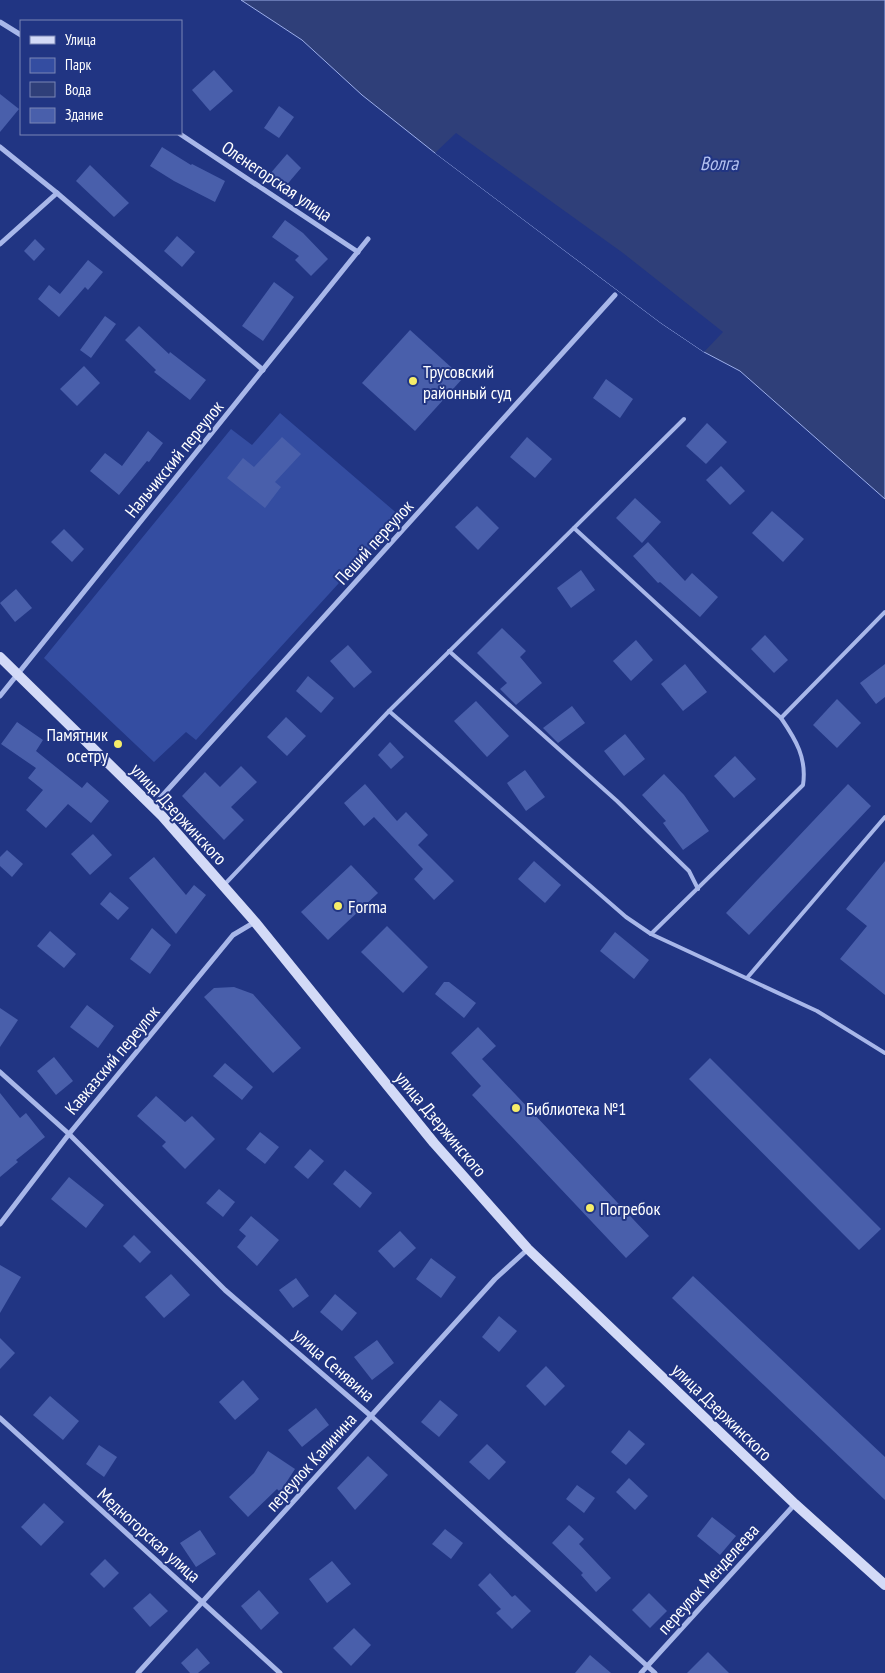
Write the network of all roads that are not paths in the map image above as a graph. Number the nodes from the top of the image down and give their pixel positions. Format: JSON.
{"nodes":[{"id":1,"x":0,"y":22,"type":"edge"},
{"id":2,"x":20,"y":34,"type":"edge"},
{"id":3,"x":182,"y":135,"type":"edge"},
{"id":4,"x":0,"y":147,"type":"edge"},
{"id":5,"x":57,"y":193,"type":"junction"},
{"id":6,"x":368,"y":239,"type":"dead end"},
{"id":7,"x":0,"y":244,"type":"edge"},
{"id":8,"x":358,"y":252,"type":"junction"},
{"id":9,"x":615,"y":295,"type":"dead end"},
{"id":10,"x":263,"y":370,"type":"junction"},
{"id":11,"x":684,"y":419,"type":"dead end"},
{"id":12,"x":574,"y":528,"type":"junction"},
{"id":13,"x":885,"y":612,"type":"edge"},
{"id":14,"x":449,"y":651,"type":"junction"},
{"id":15,"x":0,"y":658,"type":"edge"},
{"id":16,"x":18,"y":674,"type":"junction"},
{"id":17,"x":0,"y":696,"type":"edge"},
{"id":18,"x":389,"y":711,"type":"junction"},
{"id":19,"x":781,"y":718,"type":"junction"},
{"id":20,"x":152,"y":807,"type":"junction"},
{"id":21,"x":885,"y":816,"type":"edge"},
{"id":22,"x":223,"y":886,"type":"junction"},
{"id":23,"x":698,"y":889,"type":"junction"},
{"id":24,"x":255,"y":922,"type":"junction"},
{"id":25,"x":652,"y":934,"type":"junction"},
{"id":26,"x":747,"y":978,"type":"junction"},
{"id":27,"x":885,"y":1053,"type":"edge"},
{"id":28,"x":0,"y":1072,"type":"edge"},
{"id":29,"x":69,"y":1134,"type":"junction"},
{"id":30,"x":0,"y":1224,"type":"edge"},
{"id":31,"x":528,"y":1249,"type":"junction"},
{"id":32,"x":371,"y":1416,"type":"junction"},
{"id":33,"x":0,"y":1418,"type":"edge"},
{"id":34,"x":796,"y":1504,"type":"junction"},
{"id":35,"x":885,"y":1585,"type":"edge"},
{"id":36,"x":202,"y":1602,"type":"junction"},
{"id":37,"x":648,"y":1666,"type":"junction"},
{"id":38,"x":138,"y":1673,"type":"edge"},
{"id":39,"x":280,"y":1673,"type":"edge"},
{"id":40,"x":641,"y":1673,"type":"edge"},
{"id":41,"x":655,"y":1673,"type":"edge"}],
"edges":[{"from":1,"to":2,"type":"street"},
{"from":3,"to":8,"type":"street","name":"Оленегорская улица"},
{"from":4,"to":5,"type":"street"},
{"from":5,"to":7,"type":"street"},
{"from":5,"to":10,"type":"street"},
{"from":6,"to":8,"type":"street","name":"Нальчикский переулок"},
{"from":8,"to":10,"type":"street","name":"Нальчикский переулок"},
{"from":9,"to":20,"type":"street","name":"Пеший переулок"},
{"from":10,"to":16,"type":"street","name":"Нальчикский переулок"},
{"from":11,"to":12,"type":"lane"},
{"from":12,"to":14,"type":"lane"},
{"from":12,"to":19,"type":"lane"},
{"from":13,"to":19,"type":"lane"},
{"from":14,"to":18,"type":"lane"},
{"from":14,"to":23,"type":"lane"},
{"from":15,"to":16,"type":"main road","name":"улица Дзержинского"},
{"from":16,"to":17,"type":"street","name":"Нальчикский переулок"},
{"from":16,"to":20,"type":"main road","name":"улица Дзержинского"},
{"from":18,"to":22,"type":"lane"},
{"from":18,"to":25,"type":"lane"},
{"from":19,"to":23,"type":"lane"},
{"from":20,"to":22,"type":"main road","name":"улица Дзержинского"},
{"from":21,"to":26,"type":"lane"},
{"from":22,"to":24,"type":"main road","name":"улица Дзержинского"},
{"from":23,"to":25,"type":"lane"},
{"from":24,"to":29,"type":"street","name":"Кавказский переулок"},
{"from":24,"to":31,"type":"main road","name":"улица Дзержинского"},
{"from":25,"to":26,"type":"lane"},
{"from":26,"to":27,"type":"lane"},
{"from":28,"to":29,"type":"street","name":"улица Сенявина"},
{"from":29,"to":30,"type":"street","name":"Кавказский переулок"},
{"from":29,"to":32,"type":"street","name":"улица Сенявина"},
{"from":31,"to":32,"type":"street","name":"переулок Калинина"},
{"from":31,"to":34,"type":"main road","name":"улица Дзержинского"},
{"from":32,"to":36,"type":"street","name":"переулок Калинина"},
{"from":32,"to":37,"type":"street","name":"улица Сенявина"},
{"from":33,"to":36,"type":"street","name":"Медногорская улица"},
{"from":34,"to":35,"type":"main road","name":"улица Дзержинского"},
{"from":34,"to":37,"type":"street","name":"переулок Менделеева"},
{"from":36,"to":38,"type":"street","name":"переулок Калинина"},
{"from":36,"to":39,"type":"street","name":"Медногорская улица"},
{"from":37,"to":40,"type":"street","name":"переулок Менделеева"},
{"from":37,"to":41,"type":"street","name":"улица Сенявина"}]}
